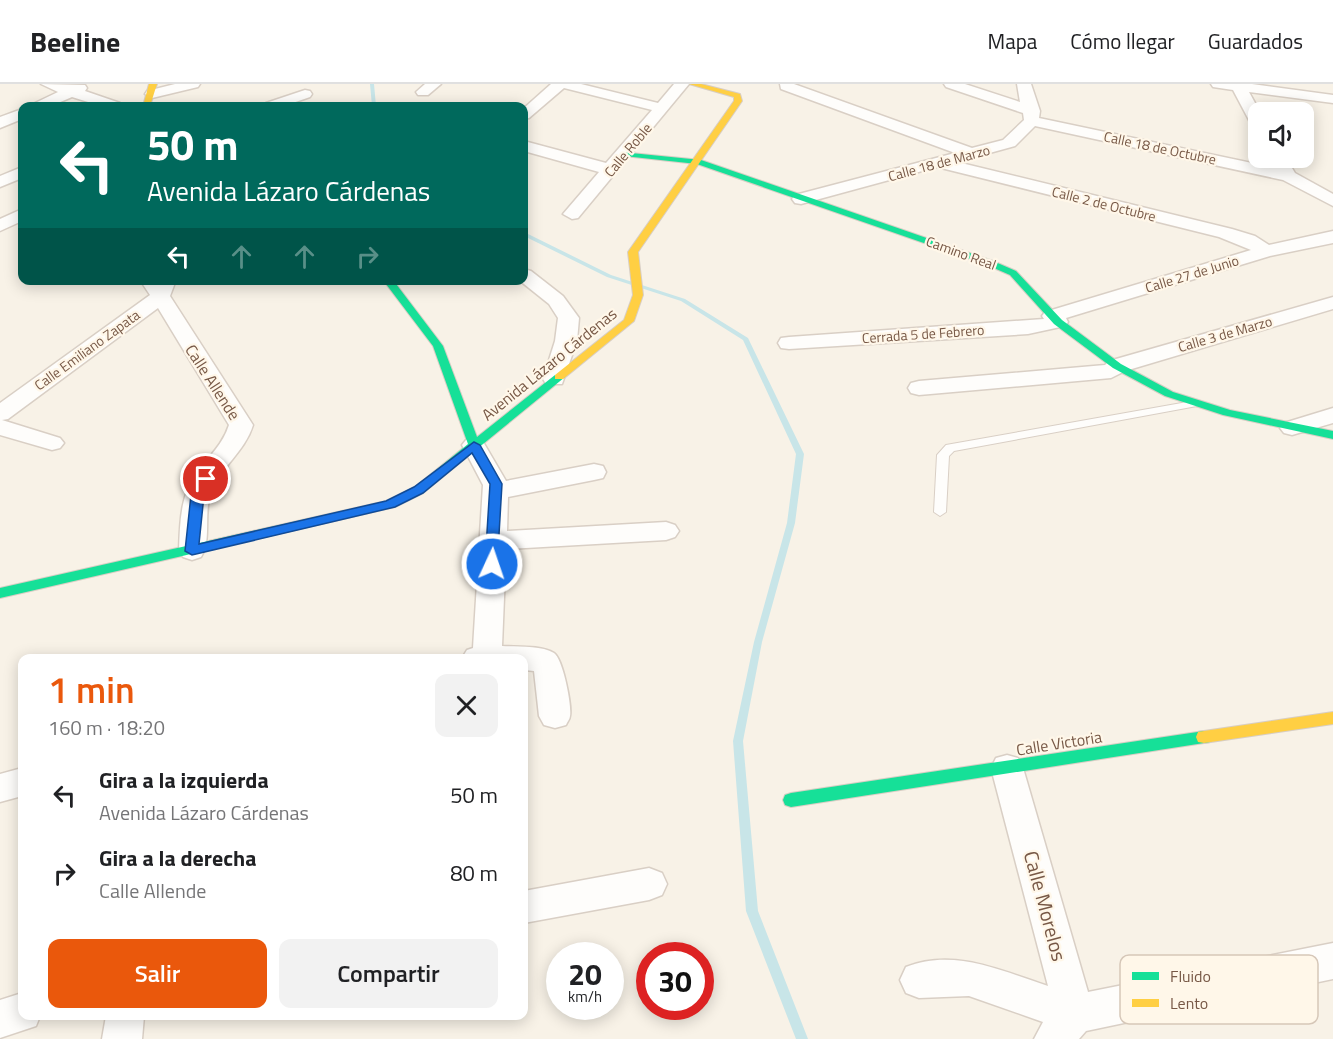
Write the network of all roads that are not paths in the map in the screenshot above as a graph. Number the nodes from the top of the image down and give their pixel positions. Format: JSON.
{"nodes":[{"id":1,"x":48,"y":84,"type":"edge"},
{"id":2,"x":193,"y":84,"type":"edge"},
{"id":3,"x":562,"y":84,"type":"edge"},
{"id":4,"x":682,"y":84,"type":"edge"},
{"id":5,"x":693,"y":84,"type":"edge"},
{"id":6,"x":951,"y":84,"type":"edge"},
{"id":7,"x":1024,"y":84,"type":"edge"},
{"id":8,"x":1218,"y":84,"type":"edge"},
{"id":9,"x":1238,"y":85,"type":"edge"},
{"id":10,"x":786,"y":86,"type":"dead end"},
{"id":11,"x":80,"y":88,"type":"edge"},
{"id":12,"x":305,"y":94,"type":"dead end"},
{"id":13,"x":150,"y":95,"type":"edge"},
{"id":14,"x":1333,"y":99,"type":"edge"},
{"id":15,"x":49,"y":102,"type":"edge"},
{"id":16,"x":108,"y":102,"type":"edge"},
{"id":17,"x":282,"y":102,"type":"edge"},
{"id":18,"x":1248,"y":104,"type":"edge"},
{"id":19,"x":662,"y":108,"type":"junction"},
{"id":20,"x":528,"y":111,"type":"edge"},
{"id":21,"x":18,"y":116,"type":"edge"},
{"id":22,"x":1032,"y":116,"type":"junction"},
{"id":23,"x":0,"y":123,"type":"edge"},
{"id":24,"x":528,"y":147,"type":"edge"},
{"id":25,"x":624,"y":154,"type":"junction"},
{"id":26,"x":974,"y":154,"type":"junction"},
{"id":27,"x":698,"y":162,"type":"junction"},
{"id":28,"x":940,"y":163,"type":"junction"},
{"id":29,"x":1284,"y":168,"type":"edge"},
{"id":30,"x":611,"y":170,"type":"junction"},
{"id":31,"x":18,"y":174,"type":"edge"},
{"id":32,"x":1288,"y":176,"type":"junction"},
{"id":33,"x":0,"y":182,"type":"edge"},
{"id":34,"x":801,"y":199,"type":"junction"},
{"id":35,"x":1333,"y":201,"type":"edge"},
{"id":36,"x":572,"y":214,"type":"dead end"},
{"id":37,"x":18,"y":216,"type":"edge"},
{"id":38,"x":0,"y":226,"type":"edge"},
{"id":39,"x":1333,"y":237,"type":"edge"},
{"id":40,"x":1266,"y":251,"type":"junction"},
{"id":41,"x":528,"y":278,"type":"edge"},
{"id":42,"x":392,"y":285,"type":"edge"},
{"id":43,"x":159,"y":286,"type":"edge"},
{"id":44,"x":1333,"y":303,"type":"edge"},
{"id":45,"x":1055,"y":319,"type":"junction"},
{"id":46,"x":789,"y":343,"type":"dead end"},
{"id":47,"x":1116,"y":366,"type":"junction"},
{"id":48,"x":554,"y":379,"type":"junction"},
{"id":49,"x":919,"y":388,"type":"dead end"},
{"id":50,"x":1193,"y":404,"type":"junction"},
{"id":51,"x":0,"y":414,"type":"edge"},
{"id":52,"x":1333,"y":415,"type":"edge"},
{"id":53,"x":0,"y":427,"type":"edge"},
{"id":54,"x":1292,"y":428,"type":"junction"},
{"id":55,"x":1333,"y":435,"type":"edge"},
{"id":56,"x":52,"y":443,"type":"dead end"},
{"id":57,"x":474,"y":445,"type":"junction"},
{"id":58,"x":594,"y":472,"type":"dead end"},
{"id":59,"x":495,"y":491,"type":"junction"},
{"id":60,"x":940,"y":512,"type":"dead end"},
{"id":61,"x":666,"y":531,"type":"dead end"},
{"id":62,"x":493,"y":541,"type":"junction"},
{"id":63,"x":192,"y":551,"type":"junction"},
{"id":64,"x":0,"y":593,"type":"edge"},
{"id":65,"x":482,"y":654,"type":"edge"},
{"id":66,"x":528,"y":660,"type":"edge"},
{"id":67,"x":555,"y":716,"type":"dead end"},
{"id":68,"x":1333,"y":718,"type":"edge"},
{"id":69,"x":1007,"y":768,"type":"junction"},
{"id":70,"x":18,"y":783,"type":"edge"},
{"id":71,"x":0,"y":788,"type":"edge"},
{"id":72,"x":791,"y":800,"type":"dead end"},
{"id":73,"x":649,"y":884,"type":"dead end"},
{"id":74,"x":528,"y":907,"type":"edge"},
{"id":75,"x":1333,"y":961,"type":"edge"},
{"id":76,"x":1318,"y":965,"type":"edge"},
{"id":77,"x":919,"y":980,"type":"dead end"},
{"id":78,"x":1120,"y":1012,"type":"edge"},
{"id":79,"x":18,"y":1013,"type":"edge"},
{"id":80,"x":0,"y":1019,"type":"edge"},
{"id":81,"x":124,"y":1020,"type":"edge"},
{"id":82,"x":1064,"y":1026,"type":"edge"},
{"id":83,"x":122,"y":1039,"type":"edge"}],
"edges":[{"from":1,"to":11,"type":"street"},
{"from":2,"to":13,"type":"street"},
{"from":3,"to":19,"type":"street"},
{"from":3,"to":20,"type":"street"},
{"from":4,"to":19,"type":"street","name":"Calle Roble"},
{"from":5,"to":27,"type":"street","name":"Avenida Lázaro Cárdenas"},
{"from":6,"to":22,"type":"street","name":"Calle 18 de Octubre"},
{"from":7,"to":22,"type":"street"},
{"from":8,"to":9,"type":"street"},
{"from":9,"to":14,"type":"street"},
{"from":9,"to":18,"type":"street"},
{"from":10,"to":26,"type":"street"},
{"from":11,"to":15,"type":"street"},
{"from":11,"to":16,"type":"street"},
{"from":12,"to":17,"type":"street"},
{"from":19,"to":25,"type":"street","name":"Calle Roble"},
{"from":21,"to":23,"type":"street"},
{"from":22,"to":26,"type":"street","name":"Calle 18 de Marzo"},
{"from":22,"to":32,"type":"street","name":"Calle 18 de Octubre"},
{"from":24,"to":30,"type":"street"},
{"from":25,"to":27,"type":"street","name":"Camino Real"},
{"from":25,"to":30,"type":"street","name":"Calle Roble"},
{"from":26,"to":28,"type":"street","name":"Calle 18 de Marzo"},
{"from":27,"to":34,"type":"street","name":"Camino Real"},
{"from":27,"to":48,"type":"street","name":"Avenida Lázaro Cárdenas"},
{"from":28,"to":34,"type":"street","name":"Calle 18 de Marzo"},
{"from":28,"to":40,"type":"street","name":"Calle 2 de Octubre"},
{"from":29,"to":32,"type":"street"},
{"from":30,"to":36,"type":"street","name":"Calle Roble"},
{"from":31,"to":33,"type":"street"},
{"from":32,"to":35,"type":"street","name":"Calle 18 de Octubre"},
{"from":34,"to":45,"type":"street","name":"Camino Real"},
{"from":37,"to":38,"type":"street"},
{"from":39,"to":40,"type":"street","name":"Calle 27 de Junio"},
{"from":40,"to":45,"type":"street","name":"Calle 27 de Junio"},
{"from":41,"to":48,"type":"street"},
{"from":42,"to":57,"type":"street"},
{"from":43,"to":51,"type":"street","name":"Calle Emiliano Zapata"},
{"from":43,"to":63,"type":"street","name":"Calle Allende"},
{"from":44,"to":47,"type":"street","name":"Calle 3 de Marzo"},
{"from":45,"to":46,"type":"street","name":"Cerrada 5 de Febrero"},
{"from":45,"to":47,"type":"street","name":"Camino Real"},
{"from":47,"to":49,"type":"street","name":"Calle 3 de Marzo"},
{"from":47,"to":50,"type":"street","name":"Camino Real"},
{"from":48,"to":57,"type":"street","name":"Avenida Lázaro Cárdenas"},
{"from":50,"to":54,"type":"street","name":"Camino Real"},
{"from":50,"to":60,"type":"lane"},
{"from":52,"to":54,"type":"street"},
{"from":53,"to":56,"type":"street"},
{"from":54,"to":55,"type":"street","name":"Camino Real"},
{"from":57,"to":59,"type":"street"},
{"from":57,"to":63,"type":"street","name":"Avenida Lázaro Cárdenas"},
{"from":58,"to":59,"type":"street"},
{"from":59,"to":62,"type":"street"},
{"from":61,"to":62,"type":"street"},
{"from":62,"to":65,"type":"street"},
{"from":63,"to":64,"type":"street","name":"Avenida Lázaro Cárdenas"},
{"from":66,"to":67,"type":"street"},
{"from":68,"to":69,"type":"street","name":"Calle Victoria"},
{"from":69,"to":72,"type":"street","name":"Calle Victoria"},
{"from":69,"to":82,"type":"street","name":"Calle Morelos"},
{"from":70,"to":71,"type":"street"},
{"from":73,"to":74,"type":"street"},
{"from":75,"to":76,"type":"street"},
{"from":77,"to":82,"type":"street"},
{"from":78,"to":82,"type":"street"},
{"from":79,"to":80,"type":"street"},
{"from":81,"to":83,"type":"street"}]}
